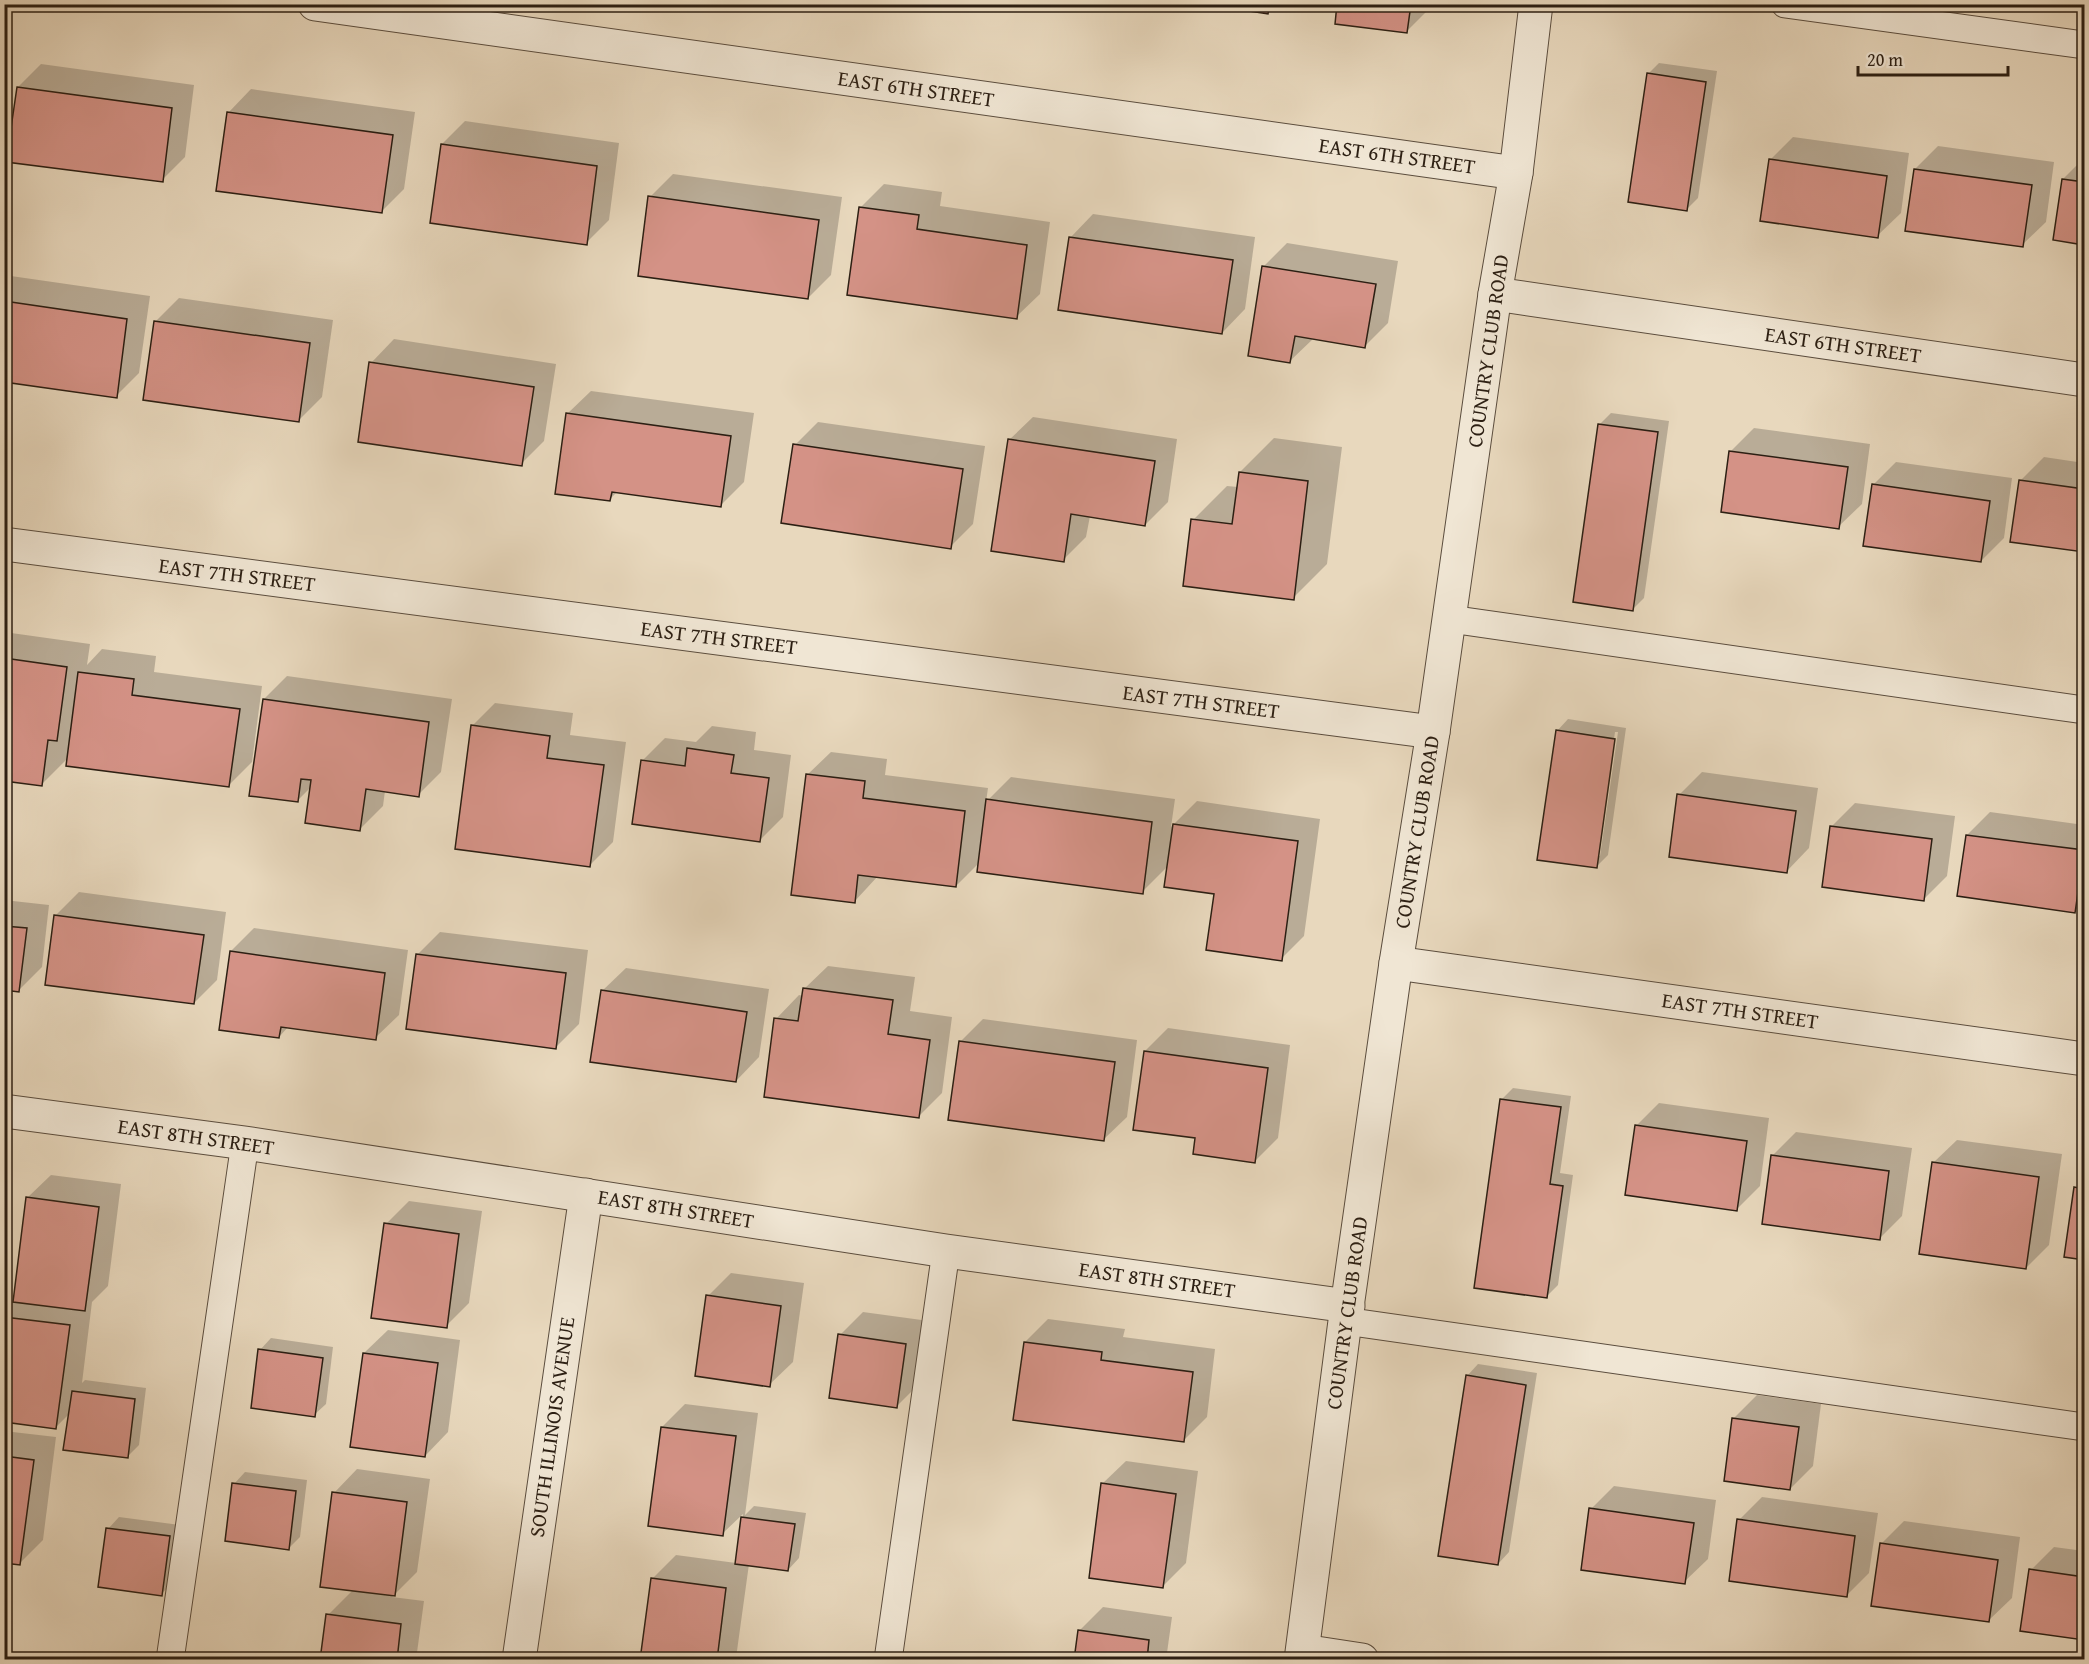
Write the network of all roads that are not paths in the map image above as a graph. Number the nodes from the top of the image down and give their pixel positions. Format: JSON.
{"nodes":[{"id":1,"x":315,"y":4,"type":"edge"},
{"id":2,"x":1536,"y":4,"type":"edge"},
{"id":3,"x":1785,"y":4,"type":"edge"},
{"id":4,"x":2085,"y":45,"type":"edge"},
{"id":5,"x":1516,"y":173,"type":"junction"},
{"id":6,"x":1495,"y":294,"type":"junction"},
{"id":7,"x":2085,"y":380,"type":"edge"},
{"id":8,"x":4,"y":544,"type":"edge"},
{"id":9,"x":1450,"y":619,"type":"junction"},
{"id":10,"x":2085,"y":710,"type":"edge"},
{"id":11,"x":1433,"y":732,"type":"junction"},
{"id":12,"x":1396,"y":963,"type":"junction"},
{"id":13,"x":2085,"y":1059,"type":"edge"},
{"id":14,"x":4,"y":1111,"type":"edge"},
{"id":15,"x":245,"y":1143,"type":"junction"},
{"id":16,"x":586,"y":1195,"type":"junction"},
{"id":17,"x":946,"y":1251,"type":"junction"},
{"id":18,"x":1347,"y":1313,"type":"junction"},
{"id":19,"x":2085,"y":1427,"type":"edge"},
{"id":20,"x":1302,"y":1655,"type":"edge"},
{"id":21,"x":170,"y":1659,"type":"edge"},
{"id":22,"x":519,"y":1659,"type":"edge"},
{"id":23,"x":888,"y":1659,"type":"edge"},
{"id":24,"x":1362,"y":1659,"type":"edge"}],
"edges":[{"from":1,"to":5,"type":"street","name":"EAST 6TH STREET"},
{"from":2,"to":5,"type":"street","name":"COUNTRY CLUB ROAD"},
{"from":3,"to":4,"type":"lane"},
{"from":5,"to":6,"type":"street","name":"COUNTRY CLUB ROAD"},
{"from":6,"to":7,"type":"street","name":"EAST 6TH STREET"},
{"from":6,"to":9,"type":"street","name":"COUNTRY CLUB ROAD"},
{"from":8,"to":11,"type":"street","name":"EAST 7TH STREET"},
{"from":9,"to":10,"type":"lane"},
{"from":9,"to":11,"type":"street","name":"COUNTRY CLUB ROAD"},
{"from":11,"to":12,"type":"street","name":"COUNTRY CLUB ROAD"},
{"from":12,"to":13,"type":"street","name":"EAST 7TH STREET"},
{"from":12,"to":18,"type":"street","name":"COUNTRY CLUB ROAD"},
{"from":14,"to":15,"type":"street","name":"EAST 8TH STREET"},
{"from":15,"to":16,"type":"street","name":"EAST 8TH STREET"},
{"from":15,"to":21,"type":"lane"},
{"from":16,"to":17,"type":"street","name":"EAST 8TH STREET"},
{"from":16,"to":22,"type":"street","name":"SOUTH ILLINOIS AVENUE"},
{"from":17,"to":18,"type":"street","name":"EAST 8TH STREET"},
{"from":17,"to":23,"type":"lane"},
{"from":18,"to":19,"type":"lane"},
{"from":18,"to":20,"type":"street","name":"COUNTRY CLUB ROAD"},
{"from":20,"to":24,"type":"street"}]}
